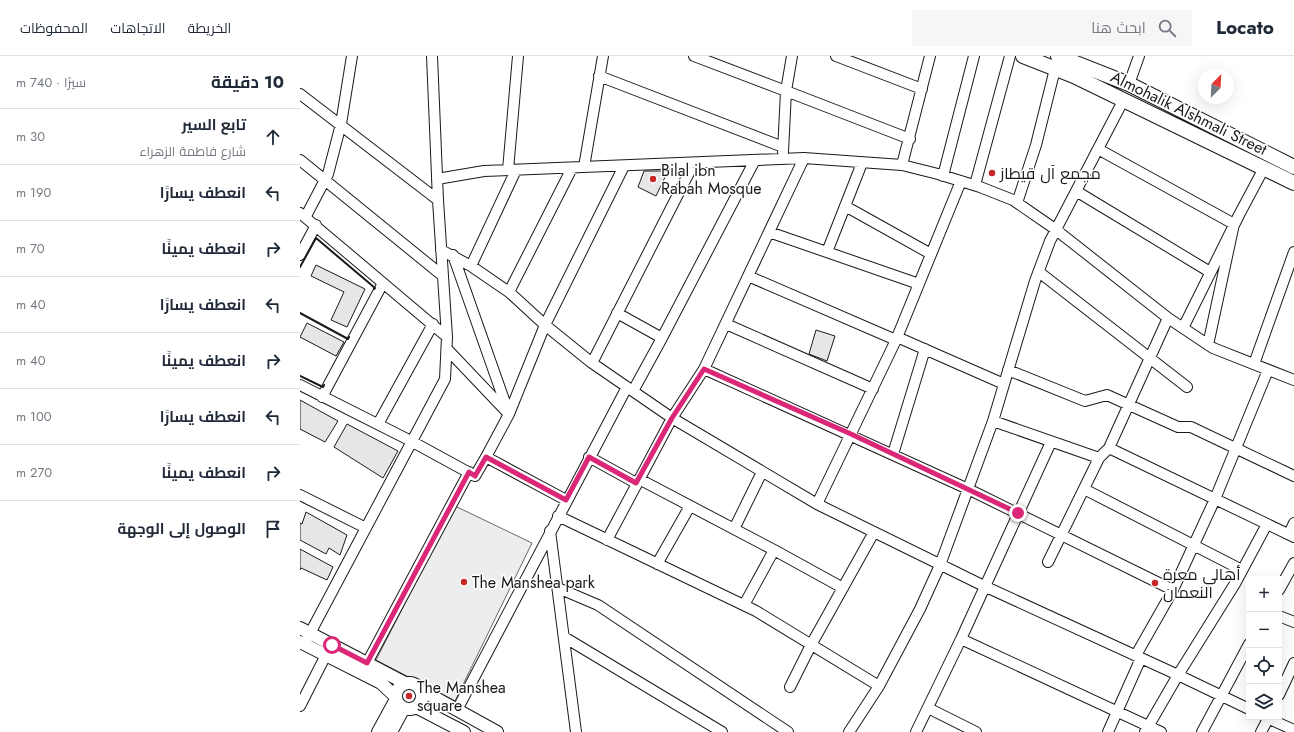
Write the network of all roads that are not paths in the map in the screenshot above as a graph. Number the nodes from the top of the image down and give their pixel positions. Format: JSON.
{"nodes":[{"id":1,"x":432,"y":56,"type":"edge"},
{"id":2,"x":518,"y":56,"type":"edge"},
{"id":3,"x":603,"y":56,"type":"edge"},
{"id":4,"x":694,"y":56,"type":"edge"},
{"id":5,"x":792,"y":56,"type":"edge"},
{"id":6,"x":836,"y":56,"type":"edge"},
{"id":7,"x":930,"y":56,"type":"edge"},
{"id":8,"x":974,"y":56,"type":"edge"},
{"id":9,"x":1010,"y":56,"type":"edge"},
{"id":10,"x":1023,"y":56,"type":"edge"},
{"id":11,"x":1139,"y":56,"type":"edge"},
{"id":12,"x":349,"y":57,"type":"edge"},
{"id":13,"x":1057,"y":62,"type":"edge"},
{"id":14,"x":599,"y":76,"type":"junction"},
{"id":15,"x":1130,"y":84,"type":"junction"},
{"id":16,"x":922,"y":89,"type":"junction"},
{"id":17,"x":786,"y":91,"type":"junction"},
{"id":18,"x":300,"y":94,"type":"edge"},
{"id":19,"x":1123,"y":99,"type":"junction"},
{"id":20,"x":341,"y":124,"type":"junction"},
{"id":21,"x":910,"y":139,"type":"junction"},
{"id":22,"x":783,"y":147,"type":"junction"},
{"id":23,"x":1098,"y":149,"type":"junction"},
{"id":24,"x":804,"y":158,"type":"junction"},
{"id":25,"x":783,"y":159,"type":"junction"},
{"id":26,"x":300,"y":160,"type":"edge"},
{"id":27,"x":754,"y":160,"type":"junction"},
{"id":28,"x":694,"y":163,"type":"junction"},
{"id":29,"x":862,"y":163,"type":"junction"},
{"id":30,"x":902,"y":165,"type":"junction"},
{"id":31,"x":624,"y":166,"type":"junction"},
{"id":32,"x":584,"y":167,"type":"junction"},
{"id":33,"x":1294,"y":167,"type":"edge"},
{"id":34,"x":572,"y":168,"type":"junction"},
{"id":35,"x":1264,"y":168,"type":"junction"},
{"id":36,"x":512,"y":170,"type":"junction"},
{"id":37,"x":943,"y":176,"type":"junction"},
{"id":38,"x":325,"y":179,"type":"junction"},
{"id":39,"x":438,"y":179,"type":"junction"},
{"id":40,"x":961,"y":181,"type":"junction"},
{"id":41,"x":1294,"y":183,"type":"edge"},
{"id":42,"x":975,"y":185,"type":"junction"},
{"id":43,"x":1076,"y":192,"type":"junction"},
{"id":44,"x":438,"y":200,"type":"junction"},
{"id":45,"x":1017,"y":203,"type":"junction"},
{"id":46,"x":845,"y":206,"type":"junction"},
{"id":47,"x":303,"y":215,"type":"edge"},
{"id":48,"x":1234,"y":224,"type":"junction"},
{"id":49,"x":316,"y":225,"type":"junction"},
{"id":50,"x":1055,"y":229,"type":"junction"},
{"id":51,"x":769,"y":232,"type":"junction"},
{"id":52,"x":441,"y":250,"type":"junction"},
{"id":53,"x":827,"y":252,"type":"junction"},
{"id":54,"x":1294,"y":252,"type":"edge"},
{"id":55,"x":931,"y":254,"type":"junction"},
{"id":56,"x":300,"y":255,"type":"edge"},
{"id":57,"x":453,"y":255,"type":"junction"},
{"id":58,"x":471,"y":266,"type":"junction"},
{"id":59,"x":1039,"y":272,"type":"junction"},
{"id":60,"x":1210,"y":272,"type":"junction"},
{"id":61,"x":443,"y":276,"type":"junction"},
{"id":62,"x":748,"y":276,"type":"junction"},
{"id":63,"x":383,"y":283,"type":"junction"},
{"id":64,"x":919,"y":284,"type":"junction"},
{"id":65,"x":510,"y":292,"type":"junction"},
{"id":66,"x":617,"y":314,"type":"junction"},
{"id":67,"x":1168,"y":318,"type":"junction"},
{"id":68,"x":432,"y":324,"type":"junction"},
{"id":69,"x":726,"y":324,"type":"junction"},
{"id":70,"x":545,"y":325,"type":"junction"},
{"id":71,"x":1183,"y":328,"type":"junction"},
{"id":72,"x":447,"y":337,"type":"junction"},
{"id":73,"x":662,"y":338,"type":"junction"},
{"id":74,"x":897,"y":338,"type":"junction"},
{"id":75,"x":1208,"y":345,"type":"junction"},
{"id":76,"x":447,"y":349,"type":"junction"},
{"id":77,"x":925,"y":349,"type":"junction"},
{"id":78,"x":1150,"y":357,"type":"junction"},
{"id":79,"x":592,"y":363,"type":"junction"},
{"id":80,"x":1254,"y":364,"type":"junction"},
{"id":81,"x":704,"y":369,"type":"junction"},
{"id":82,"x":1008,"y":370,"type":"junction"},
{"id":83,"x":1268,"y":370,"type":"junction"},
{"id":84,"x":1294,"y":380,"type":"edge"},
{"id":85,"x":300,"y":384,"type":"edge"},
{"id":86,"x":1004,"y":384,"type":"junction"},
{"id":87,"x":1187,"y":387,"type":"dead end"},
{"id":88,"x":630,"y":389,"type":"junction"},
{"id":89,"x":873,"y":389,"type":"junction"},
{"id":90,"x":322,"y":397,"type":"junction"},
{"id":91,"x":1129,"y":404,"type":"junction"},
{"id":92,"x":509,"y":414,"type":"junction"},
{"id":93,"x":672,"y":418,"type":"junction"},
{"id":94,"x":993,"y":421,"type":"junction"},
{"id":95,"x":378,"y":424,"type":"junction"},
{"id":96,"x":851,"y":434,"type":"junction"},
{"id":97,"x":411,"y":441,"type":"junction"},
{"id":98,"x":1051,"y":442,"type":"junction"},
{"id":99,"x":1109,"y":448,"type":"junction"},
{"id":100,"x":1236,"y":448,"type":"junction"},
{"id":101,"x":893,"y":454,"type":"junction"},
{"id":102,"x":486,"y":457,"type":"junction"},
{"id":103,"x":589,"y":457,"type":"junction"},
{"id":104,"x":1099,"y":458,"type":"junction"},
{"id":105,"x":469,"y":472,"type":"junction"},
{"id":106,"x":762,"y":472,"type":"junction"},
{"id":107,"x":1294,"y":476,"type":"edge"},
{"id":108,"x":638,"y":481,"type":"junction"},
{"id":109,"x":968,"y":489,"type":"junction"},
{"id":110,"x":1084,"y":489,"type":"junction"},
{"id":111,"x":300,"y":495,"type":"edge"},
{"id":112,"x":1215,"y":499,"type":"junction"},
{"id":113,"x":566,"y":500,"type":"junction"},
{"id":114,"x":817,"y":504,"type":"junction"},
{"id":115,"x":690,"y":506,"type":"junction"},
{"id":116,"x":1018,"y":513,"type":"junction"},
{"id":117,"x":558,"y":516,"type":"junction"},
{"id":118,"x":1294,"y":523,"type":"edge"},
{"id":119,"x":1268,"y":524,"type":"junction"},
{"id":120,"x":366,"y":528,"type":"junction"},
{"id":121,"x":734,"y":529,"type":"junction"},
{"id":122,"x":550,"y":531,"type":"junction"},
{"id":123,"x":874,"y":532,"type":"junction"},
{"id":124,"x":1061,"y":534,"type":"junction"},
{"id":125,"x":1291,"y":536,"type":"edge"},
{"id":126,"x":607,"y":540,"type":"junction"},
{"id":127,"x":1194,"y":545,"type":"junction"},
{"id":128,"x":774,"y":550,"type":"junction"},
{"id":129,"x":1048,"y":562,"type":"dead end"},
{"id":130,"x":1294,"y":563,"type":"edge"},
{"id":131,"x":657,"y":564,"type":"junction"},
{"id":132,"x":940,"y":565,"type":"junction"},
{"id":133,"x":1242,"y":570,"type":"junction"},
{"id":134,"x":1290,"y":578,"type":"edge"},
{"id":135,"x":984,"y":586,"type":"junction"},
{"id":136,"x":1282,"y":587,"type":"edge"},
{"id":137,"x":558,"y":588,"type":"junction"},
{"id":138,"x":842,"y":588,"type":"junction"},
{"id":139,"x":1173,"y":590,"type":"junction"},
{"id":140,"x":744,"y":605,"type":"junction"},
{"id":141,"x":1282,"y":617,"type":"edge"},
{"id":142,"x":1294,"y":622,"type":"edge"},
{"id":143,"x":305,"y":631,"type":"edge"},
{"id":144,"x":564,"y":637,"type":"junction"},
{"id":145,"x":961,"y":639,"type":"junction"},
{"id":146,"x":302,"y":643,"type":"edge"},
{"id":147,"x":332,"y":645,"type":"junction"},
{"id":148,"x":811,"y":645,"type":"junction"},
{"id":149,"x":1247,"y":648,"type":"edge"},
{"id":150,"x":326,"y":656,"type":"junction"},
{"id":151,"x":1139,"y":657,"type":"junction"},
{"id":152,"x":367,"y":663,"type":"junction"},
{"id":153,"x":1293,"y":669,"type":"edge"},
{"id":154,"x":1178,"y":675,"type":"junction"},
{"id":155,"x":405,"y":683,"type":"junction"},
{"id":156,"x":879,"y":686,"type":"junction"},
{"id":157,"x":304,"y":687,"type":"edge"},
{"id":158,"x":790,"y":687,"type":"dead end"},
{"id":159,"x":1282,"y":689,"type":"edge"},
{"id":160,"x":421,"y":690,"type":"junction"},
{"id":161,"x":1220,"y":696,"type":"junction"},
{"id":162,"x":403,"y":703,"type":"junction"},
{"id":163,"x":300,"y":706,"type":"edge"},
{"id":164,"x":928,"y":708,"type":"junction"},
{"id":165,"x":1246,"y":709,"type":"edge"},
{"id":166,"x":457,"y":710,"type":"junction"},
{"id":167,"x":1117,"y":711,"type":"junction"},
{"id":168,"x":1266,"y":720,"type":"edge"},
{"id":169,"x":1273,"y":720,"type":"edge"},
{"id":170,"x":1147,"y":729,"type":"edge"},
{"id":171,"x":1294,"y":730,"type":"edge"},
{"id":172,"x":378,"y":732,"type":"edge"},
{"id":173,"x":391,"y":732,"type":"edge"},
{"id":174,"x":464,"y":732,"type":"edge"},
{"id":175,"x":497,"y":732,"type":"edge"},
{"id":176,"x":576,"y":732,"type":"edge"},
{"id":177,"x":722,"y":732,"type":"edge"},
{"id":178,"x":788,"y":732,"type":"edge"},
{"id":179,"x":849,"y":732,"type":"edge"},
{"id":180,"x":916,"y":732,"type":"edge"},
{"id":181,"x":976,"y":732,"type":"edge"},
{"id":182,"x":1108,"y":732,"type":"edge"},
{"id":183,"x":1161,"y":732,"type":"edge"},
{"id":184,"x":1202,"y":732,"type":"edge"},
{"id":185,"x":1261,"y":732,"type":"edge"}],
"edges":[{"from":1,"to":39,"type":"street"},
{"from":2,"to":36,"type":"street"},
{"from":3,"to":14,"type":"street"},
{"from":4,"to":17,"type":"street"},
{"from":5,"to":17,"type":"street"},
{"from":6,"to":16,"type":"street"},
{"from":7,"to":16,"type":"street"},
{"from":8,"to":37,"type":"street"},
{"from":9,"to":42,"type":"street"},
{"from":10,"to":13,"type":"highway","name":"Almohalik Alshmali Street"},
{"from":11,"to":15,"type":"street"},
{"from":12,"to":20,"type":"street"},
{"from":13,"to":15,"type":"highway","name":"Almohalik Alshmali Street"},
{"from":13,"to":19,"type":"highway","name":"Almohalik Alshmali Street"},
{"from":13,"to":45,"type":"street"},
{"from":14,"to":22,"type":"street"},
{"from":14,"to":32,"type":"street"},
{"from":15,"to":19,"type":"highway"},
{"from":15,"to":19,"type":"highway"},
{"from":15,"to":33,"type":"highway","name":"Almohalik Alshmali Street"},
{"from":16,"to":21,"type":"street"},
{"from":17,"to":21,"type":"street"},
{"from":17,"to":22,"type":"street"},
{"from":18,"to":20,"type":"street"},
{"from":19,"to":23,"type":"street"},
{"from":19,"to":35,"type":"highway","name":"Almohalik Alshmali Street"},
{"from":20,"to":38,"type":"street"},
{"from":20,"to":44,"type":"street"},
{"from":21,"to":30,"type":"street"},
{"from":22,"to":25,"type":"street"},
{"from":23,"to":43,"type":"street"},
{"from":23,"to":48,"type":"street"},
{"from":24,"to":25,"type":"street"},
{"from":24,"to":29,"type":"street"},
{"from":24,"to":51,"type":"street"},
{"from":25,"to":27,"type":"street"},
{"from":26,"to":38,"type":"street"},
{"from":27,"to":28,"type":"street"},
{"from":27,"to":73,"type":"street"},
{"from":28,"to":31,"type":"street"},
{"from":28,"to":66,"type":"street"},
{"from":29,"to":30,"type":"street"},
{"from":29,"to":46,"type":"street"},
{"from":30,"to":37,"type":"street"},
{"from":31,"to":32,"type":"street"},
{"from":31,"to":70,"type":"street"},
{"from":32,"to":34,"type":"street"},
{"from":34,"to":36,"type":"street"},
{"from":34,"to":65,"type":"street"},
{"from":35,"to":41,"type":"highway","name":"Almohalik Alshmali Street"},
{"from":35,"to":48,"type":"street"},
{"from":36,"to":39,"type":"street"},
{"from":36,"to":58,"type":"street"},
{"from":37,"to":40,"type":"street"},
{"from":38,"to":47,"type":"street"},
{"from":38,"to":61,"type":"street"},
{"from":39,"to":44,"type":"street"},
{"from":40,"to":42,"type":"street"},
{"from":40,"to":55,"type":"street"},
{"from":42,"to":45,"type":"street"},
{"from":43,"to":50,"type":"street"},
{"from":43,"to":60,"type":"street"},
{"from":44,"to":52,"type":"street"},
{"from":45,"to":50,"type":"street"},
{"from":46,"to":53,"type":"street"},
{"from":46,"to":55,"type":"street"},
{"from":47,"to":49,"type":"street"},
{"from":48,"to":60,"type":"street"},
{"from":48,"to":75,"type":"street"},
{"from":49,"to":56,"type":"street"},
{"from":49,"to":63,"type":"street"},
{"from":50,"to":59,"type":"street"},
{"from":50,"to":67,"type":"street"},
{"from":51,"to":53,"type":"street"},
{"from":51,"to":62,"type":"street"},
{"from":52,"to":57,"type":"street"},
{"from":52,"to":61,"type":"street"},
{"from":53,"to":64,"type":"street"},
{"from":54,"to":80,"type":"street"},
{"from":55,"to":64,"type":"street"},
{"from":57,"to":58,"type":"street"},
{"from":57,"to":92,"type":"street"},
{"from":58,"to":65,"type":"street"},
{"from":59,"to":78,"type":"street"},
{"from":59,"to":82,"type":"street"},
{"from":60,"to":71,"type":"street"},
{"from":61,"to":72,"type":"street"},
{"from":62,"to":69,"type":"street"},
{"from":62,"to":74,"type":"street"},
{"from":63,"to":68,"type":"street"},
{"from":63,"to":90,"type":"street"},
{"from":64,"to":74,"type":"street"},
{"from":65,"to":70,"type":"street"},
{"from":66,"to":73,"type":"street"},
{"from":66,"to":79,"type":"street"},
{"from":67,"to":71,"type":"street"},
{"from":67,"to":78,"type":"street"},
{"from":68,"to":72,"type":"street"},
{"from":68,"to":95,"type":"street"},
{"from":69,"to":81,"type":"street"},
{"from":69,"to":89,"type":"street"},
{"from":70,"to":79,"type":"street"},
{"from":70,"to":92,"type":"street"},
{"from":71,"to":75,"type":"street"},
{"from":72,"to":76,"type":"street"},
{"from":73,"to":88,"type":"street"},
{"from":74,"to":77,"type":"street"},
{"from":74,"to":89,"type":"street"},
{"from":75,"to":80,"type":"street"},
{"from":76,"to":92,"type":"street"},
{"from":76,"to":97,"type":"street"},
{"from":77,"to":86,"type":"street"},
{"from":77,"to":101,"type":"street"},
{"from":78,"to":87,"type":"street"},
{"from":78,"to":91,"type":"street"},
{"from":79,"to":88,"type":"street"},
{"from":80,"to":83,"type":"street"},
{"from":81,"to":93,"type":"street"},
{"from":81,"to":96,"type":"street"},
{"from":82,"to":86,"type":"street"},
{"from":82,"to":91,"type":"street"},
{"from":83,"to":84,"type":"street"},
{"from":83,"to":100,"type":"street"},
{"from":85,"to":90,"type":"street"},
{"from":86,"to":94,"type":"street"},
{"from":88,"to":93,"type":"street"},
{"from":88,"to":103,"type":"street"},
{"from":89,"to":96,"type":"street"},
{"from":90,"to":95,"type":"street"},
{"from":91,"to":99,"type":"street"},
{"from":91,"to":100,"type":"street"},
{"from":92,"to":102,"type":"street"},
{"from":93,"to":106,"type":"street"},
{"from":93,"to":108,"type":"street"},
{"from":94,"to":98,"type":"street"},
{"from":94,"to":109,"type":"street"},
{"from":95,"to":97,"type":"street"},
{"from":96,"to":101,"type":"street"},
{"from":96,"to":114,"type":"street"},
{"from":97,"to":105,"type":"street"},
{"from":97,"to":120,"type":"street"},
{"from":98,"to":104,"type":"street"},
{"from":98,"to":116,"type":"street"},
{"from":99,"to":104,"type":"street"},
{"from":99,"to":112,"type":"street"},
{"from":100,"to":107,"type":"street"},
{"from":100,"to":112,"type":"street"},
{"from":101,"to":109,"type":"street"},
{"from":102,"to":105,"type":"street"},
{"from":102,"to":113,"type":"street"},
{"from":103,"to":108,"type":"street"},
{"from":103,"to":113,"type":"street"},
{"from":104,"to":110,"type":"street"},
{"from":105,"to":152,"type":"street"},
{"from":106,"to":114,"type":"street"},
{"from":106,"to":121,"type":"street"},
{"from":108,"to":115,"type":"street"},
{"from":108,"to":126,"type":"street"},
{"from":109,"to":116,"type":"street"},
{"from":109,"to":132,"type":"street"},
{"from":110,"to":124,"type":"street"},
{"from":110,"to":127,"type":"street"},
{"from":111,"to":120,"type":"street"},
{"from":112,"to":119,"type":"street"},
{"from":112,"to":127,"type":"street"},
{"from":113,"to":117,"type":"street"},
{"from":114,"to":123,"type":"street"},
{"from":115,"to":121,"type":"street"},
{"from":115,"to":131,"type":"street"},
{"from":116,"to":124,"type":"street"},
{"from":116,"to":135,"type":"street"},
{"from":117,"to":122,"type":"street"},
{"from":117,"to":126,"type":"street"},
{"from":118,"to":125,"type":"street"},
{"from":119,"to":125,"type":"street"},
{"from":119,"to":133,"type":"street"},
{"from":120,"to":143,"type":"street"},
{"from":121,"to":128,"type":"street"},
{"from":122,"to":137,"type":"street"},
{"from":122,"to":166,"type":"street"},
{"from":123,"to":132,"type":"street"},
{"from":123,"to":138,"type":"street"},
{"from":124,"to":129,"type":"street"},
{"from":124,"to":139,"type":"street"},
{"from":126,"to":131,"type":"street"},
{"from":127,"to":133,"type":"street"},
{"from":127,"to":139,"type":"street"},
{"from":128,"to":138,"type":"street"},
{"from":128,"to":140,"type":"street"},
{"from":130,"to":134,"type":"street"},
{"from":131,"to":140,"type":"street"},
{"from":132,"to":135,"type":"street"},
{"from":132,"to":156,"type":"street"},
{"from":133,"to":154,"type":"street"},
{"from":134,"to":136,"type":"street"},
{"from":135,"to":145,"type":"street"},
{"from":135,"to":151,"type":"street"},
{"from":137,"to":144,"type":"street"},
{"from":137,"to":178,"type":"street"},
{"from":138,"to":148,"type":"street"},
{"from":139,"to":151,"type":"street"},
{"from":140,"to":148,"type":"street"},
{"from":141,"to":142,"type":"street"},
{"from":143,"to":146,"type":"street"},
{"from":143,"to":147,"type":"main road"},
{"from":144,"to":176,"type":"street"},
{"from":144,"to":177,"type":"street"},
{"from":145,"to":164,"type":"street"},
{"from":145,"to":167,"type":"street"},
{"from":146,"to":150,"type":"main road"},
{"from":147,"to":150,"type":"street"},
{"from":147,"to":152,"type":"main road"},
{"from":148,"to":156,"type":"street"},
{"from":148,"to":158,"type":"street"},
{"from":149,"to":161,"type":"street"},
{"from":150,"to":157,"type":"street"},
{"from":150,"to":162,"type":"main road"},
{"from":151,"to":154,"type":"street"},
{"from":151,"to":167,"type":"street"},
{"from":152,"to":155,"type":"main road"},
{"from":153,"to":159,"type":"street"},
{"from":154,"to":161,"type":"street"},
{"from":154,"to":170,"type":"street"},
{"from":155,"to":160,"type":"main road"},
{"from":155,"to":162,"type":"main road"},
{"from":156,"to":179,"type":"street"},
{"from":157,"to":163,"type":"street"},
{"from":160,"to":162,"type":"main road"},
{"from":160,"to":166,"type":"main road"},
{"from":161,"to":165,"type":"street"},
{"from":161,"to":184,"type":"street"},
{"from":162,"to":172,"type":"main road"},
{"from":162,"to":173,"type":"main road"},
{"from":162,"to":174,"type":"main road"},
{"from":164,"to":180,"type":"street"},
{"from":164,"to":181,"type":"street"},
{"from":166,"to":175,"type":"main road"},
{"from":167,"to":170,"type":"street"},
{"from":167,"to":182,"type":"street"},
{"from":168,"to":185,"type":"street"},
{"from":169,"to":171,"type":"street"},
{"from":170,"to":183,"type":"street"}]}
